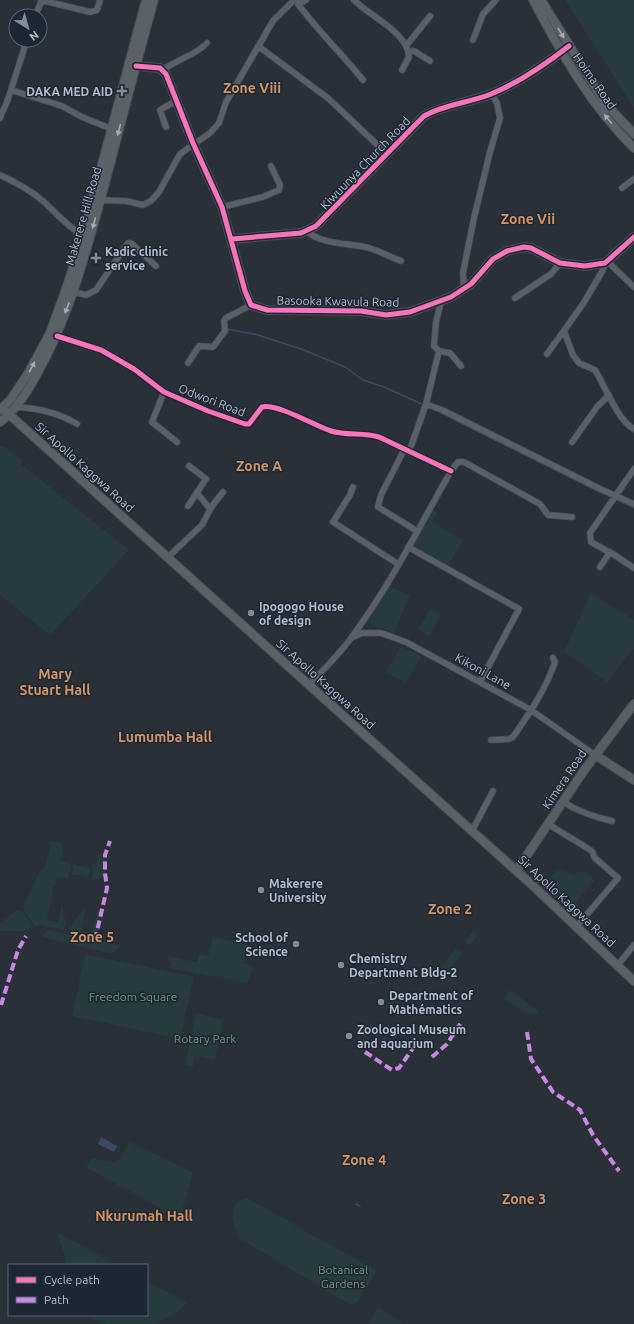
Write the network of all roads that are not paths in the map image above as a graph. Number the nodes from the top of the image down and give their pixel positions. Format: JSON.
{"nodes":[{"id":1,"x":42,"y":0,"type":"edge"},
{"id":2,"x":100,"y":0,"type":"edge"},
{"id":3,"x":146,"y":0,"type":"edge"},
{"id":4,"x":154,"y":0,"type":"edge"},
{"id":5,"x":306,"y":0,"type":"edge"},
{"id":6,"x":354,"y":0,"type":"edge"},
{"id":7,"x":496,"y":0,"type":"edge"},
{"id":8,"x":533,"y":0,"type":"edge"},
{"id":9,"x":541,"y":0,"type":"edge"},
{"id":10,"x":296,"y":1,"type":"edge"},
{"id":11,"x":430,"y":16,"type":"dead end"},
{"id":12,"x":473,"y":40,"type":"dead end"},
{"id":13,"x":207,"y":42,"type":"dead end"},
{"id":14,"x":258,"y":46,"type":"junction"},
{"id":15,"x":406,"y":46,"type":"junction"},
{"id":16,"x":569,"y":46,"type":"junction"},
{"id":17,"x":24,"y":48,"type":"edge"},
{"id":18,"x":408,"y":52,"type":"junction"},
{"id":19,"x":560,"y":53,"type":"junction"},
{"id":20,"x":430,"y":61,"type":"dead end"},
{"id":21,"x":136,"y":66,"type":"junction"},
{"id":22,"x":163,"y":70,"type":"junction"},
{"id":23,"x":402,"y":70,"type":"dead end"},
{"id":24,"x":363,"y":80,"type":"dead end"},
{"id":25,"x":11,"y":90,"type":"junction"},
{"id":26,"x":492,"y":94,"type":"junction"},
{"id":27,"x":176,"y":101,"type":"junction"},
{"id":28,"x":2,"y":111,"type":"edge"},
{"id":29,"x":0,"y":118,"type":"edge"},
{"id":30,"x":166,"y":127,"type":"dead end"},
{"id":31,"x":112,"y":129,"type":"junction"},
{"id":32,"x":634,"y":134,"type":"edge"},
{"id":33,"x":193,"y":143,"type":"junction"},
{"id":34,"x":634,"y":148,"type":"edge"},
{"id":35,"x":387,"y":154,"type":"junction"},
{"id":36,"x":271,"y":166,"type":"dead end"},
{"id":37,"x":0,"y":175,"type":"edge"},
{"id":38,"x":634,"y":179,"type":"edge"},
{"id":39,"x":622,"y":188,"type":"dead end"},
{"id":40,"x":100,"y":200,"type":"junction"},
{"id":41,"x":222,"y":207,"type":"junction"},
{"id":42,"x":307,"y":231,"type":"junction"},
{"id":43,"x":83,"y":236,"type":"junction"},
{"id":44,"x":634,"y":237,"type":"edge"},
{"id":45,"x":232,"y":239,"type":"junction"},
{"id":46,"x":401,"y":262,"type":"dead end"},
{"id":47,"x":606,"y":262,"type":"junction"},
{"id":48,"x":560,"y":263,"type":"junction"},
{"id":49,"x":156,"y":266,"type":"dead end"},
{"id":50,"x":634,"y":287,"type":"edge"},
{"id":51,"x":464,"y":289,"type":"junction"},
{"id":52,"x":73,"y":292,"type":"junction"},
{"id":53,"x":515,"y":298,"type":"dead end"},
{"id":54,"x":440,"y":302,"type":"junction"},
{"id":55,"x":250,"y":304,"type":"junction"},
{"id":56,"x":564,"y":332,"type":"junction"},
{"id":57,"x":57,"y":336,"type":"junction"},
{"id":58,"x":439,"y":351,"type":"junction"},
{"id":59,"x":547,"y":354,"type":"dead end"},
{"id":60,"x":188,"y":363,"type":"dead end"},
{"id":61,"x":460,"y":366,"type":"dead end"},
{"id":62,"x":164,"y":392,"type":"junction"},
{"id":63,"x":609,"y":395,"type":"junction"},
{"id":64,"x":426,"y":404,"type":"junction"},
{"id":65,"x":16,"y":407,"type":"junction"},
{"id":66,"x":1,"y":408,"type":"edge"},
{"id":67,"x":9,"y":415,"type":"junction"},
{"id":68,"x":0,"y":422,"type":"edge"},
{"id":69,"x":77,"y":424,"type":"dead end"},
{"id":70,"x":634,"y":429,"type":"edge"},
{"id":71,"x":177,"y":442,"type":"dead end"},
{"id":72,"x":572,"y":442,"type":"dead end"},
{"id":73,"x":407,"y":451,"type":"junction"},
{"id":74,"x":189,"y":466,"type":"dead end"},
{"id":75,"x":634,"y":469,"type":"edge"},
{"id":76,"x":451,"y":471,"type":"junction"},
{"id":77,"x":353,"y":487,"type":"dead end"},
{"id":78,"x":223,"y":492,"type":"dead end"},
{"id":79,"x":197,"y":493,"type":"junction"},
{"id":80,"x":616,"y":495,"type":"junction"},
{"id":81,"x":634,"y":504,"type":"edge"},
{"id":82,"x":188,"y":506,"type":"dead end"},
{"id":83,"x":210,"y":509,"type":"junction"},
{"id":84,"x":572,"y":517,"type":"dead end"},
{"id":85,"x":417,"y":531,"type":"junction"},
{"id":86,"x":408,"y":547,"type":"junction"},
{"id":87,"x":609,"y":552,"type":"junction"},
{"id":88,"x":168,"y":557,"type":"junction"},
{"id":89,"x":398,"y":564,"type":"junction"},
{"id":90,"x":600,"y":568,"type":"dead end"},
{"id":91,"x":634,"y":568,"type":"edge"},
{"id":92,"x":351,"y":638,"type":"junction"},
{"id":93,"x":553,"y":658,"type":"dead end"},
{"id":94,"x":480,"y":682,"type":"junction"},
{"id":95,"x":309,"y":685,"type":"junction"},
{"id":96,"x":634,"y":704,"type":"edge"},
{"id":97,"x":531,"y":710,"type":"junction"},
{"id":98,"x":491,"y":740,"type":"dead end"},
{"id":99,"x":595,"y":755,"type":"junction"},
{"id":100,"x":634,"y":780,"type":"edge"},
{"id":101,"x":493,"y":791,"type":"dead end"},
{"id":102,"x":563,"y":802,"type":"junction"},
{"id":103,"x":612,"y":821,"type":"dead end"},
{"id":104,"x":548,"y":824,"type":"junction"},
{"id":105,"x":472,"y":831,"type":"junction"},
{"id":106,"x":516,"y":870,"type":"junction"},
{"id":107,"x":577,"y":926,"type":"junction"},
{"id":108,"x":634,"y":945,"type":"edge"},
{"id":109,"x":618,"y":964,"type":"junction"},
{"id":110,"x":634,"y":981,"type":"edge"}],
"edges":[{"from":1,"to":2,"type":"street"},
{"from":3,"to":31,"type":"main road","name":"Makerere Hill Road"},
{"from":4,"to":21,"type":"main road","name":"Makerere Hill Road"},
{"from":5,"to":10,"type":"street"},
{"from":6,"to":15,"type":"street"},
{"from":7,"to":12,"type":"street"},
{"from":8,"to":19,"type":"main road","name":"Hoima Road"},
{"from":9,"to":16,"type":"main road","name":"Hoima Road","one_way":true},
{"from":10,"to":14,"type":"street"},
{"from":10,"to":24,"type":"street"},
{"from":11,"to":15,"type":"street"},
{"from":13,"to":22,"type":"street"},
{"from":14,"to":33,"type":"street"},
{"from":14,"to":35,"type":"street"},
{"from":15,"to":18,"type":"street"},
{"from":16,"to":19,"type":"street","name":"Kiwuunya Church Road"},
{"from":16,"to":32,"type":"main road","name":"Hoima Road"},
{"from":17,"to":25,"type":"street"},
{"from":18,"to":20,"type":"street"},
{"from":18,"to":23,"type":"street"},
{"from":19,"to":26,"type":"street","name":"Kiwuunya Church Road"},
{"from":34,"to":19,"type":"main road","name":"Hoima Road","one_way":true},
{"from":21,"to":22,"type":"street"},
{"from":21,"to":40,"type":"main road","name":"Makerere Hill Road","one_way":true},
{"from":22,"to":27,"type":"street"},
{"from":25,"to":28,"type":"street"},
{"from":25,"to":31,"type":"street"},
{"from":26,"to":35,"type":"street","name":"Kiwuunya Church Road"},
{"from":26,"to":51,"type":"street"},
{"from":27,"to":30,"type":"street"},
{"from":27,"to":33,"type":"street"},
{"from":28,"to":29,"type":"street"},
{"from":31,"to":43,"type":"main road","name":"Makerere Hill Road"},
{"from":33,"to":40,"type":"street"},
{"from":33,"to":41,"type":"street"},
{"from":35,"to":42,"type":"street","name":"Kiwuunya Church Road"},
{"from":36,"to":41,"type":"street"},
{"from":37,"to":43,"type":"street"},
{"from":38,"to":39,"type":"street"},
{"from":40,"to":52,"type":"main road","name":"Makerere Hill Road","one_way":true},
{"from":41,"to":45,"type":"street"},
{"from":42,"to":45,"type":"street","name":"Kiwuunya Church Road"},
{"from":42,"to":46,"type":"street"},
{"from":66,"to":43,"type":"main road","name":"Makerere Hill Road","one_way":true},
{"from":44,"to":47,"type":"street"},
{"from":45,"to":55,"type":"street"},
{"from":47,"to":48,"type":"street","name":"Basooka Kwavula Road"},
{"from":47,"to":50,"type":"street"},
{"from":47,"to":56,"type":"street"},
{"from":48,"to":51,"type":"street","name":"Basooka Kwavula Road"},
{"from":48,"to":53,"type":"street"},
{"from":49,"to":52,"type":"street"},
{"from":51,"to":54,"type":"street","name":"Basooka Kwavula Road"},
{"from":52,"to":57,"type":"main road","name":"Makerere Hill Road","one_way":true},
{"from":54,"to":55,"type":"street","name":"Basooka Kwavula Road"},
{"from":54,"to":58,"type":"street"},
{"from":55,"to":60,"type":"street"},
{"from":56,"to":59,"type":"street"},
{"from":56,"to":63,"type":"street"},
{"from":57,"to":62,"type":"street","name":"Odwori Road"},
{"from":57,"to":65,"type":"main road","name":"Makerere Hill Road"},
{"from":58,"to":61,"type":"street"},
{"from":58,"to":64,"type":"street"},
{"from":62,"to":71,"type":"street"},
{"from":62,"to":73,"type":"street","name":"Odwori Road"},
{"from":63,"to":70,"type":"street"},
{"from":63,"to":72,"type":"street"},
{"from":64,"to":73,"type":"street"},
{"from":64,"to":80,"type":"street"},
{"from":65,"to":67,"type":"main road","name":"Makerere Hill Road"},
{"from":65,"to":69,"type":"street"},
{"from":66,"to":67,"type":"main road","name":"Sir Apollo Kaggwa Road"},
{"from":67,"to":68,"type":"main road","name":"Makerere Hill Road"},
{"from":67,"to":88,"type":"main road","name":"Sir Apollo Kaggwa Road"},
{"from":73,"to":76,"type":"street","name":"Odwori Road"},
{"from":73,"to":85,"type":"street"},
{"from":74,"to":79,"type":"street"},
{"from":75,"to":80,"type":"street"},
{"from":76,"to":84,"type":"street"},
{"from":76,"to":85,"type":"street"},
{"from":77,"to":89,"type":"street"},
{"from":78,"to":83,"type":"street"},
{"from":79,"to":82,"type":"street"},
{"from":79,"to":83,"type":"street"},
{"from":80,"to":81,"type":"street"},
{"from":80,"to":87,"type":"street"},
{"from":83,"to":88,"type":"street"},
{"from":85,"to":86,"type":"street"},
{"from":86,"to":89,"type":"street"},
{"from":86,"to":94,"type":"street"},
{"from":87,"to":90,"type":"street"},
{"from":87,"to":91,"type":"street"},
{"from":88,"to":95,"type":"main road","name":"Sir Apollo Kaggwa Road"},
{"from":89,"to":92,"type":"street"},
{"from":92,"to":94,"type":"street","name":"Kikoni Lane"},
{"from":92,"to":95,"type":"street"},
{"from":93,"to":97,"type":"street"},
{"from":94,"to":97,"type":"street","name":"Kikoni Lane"},
{"from":95,"to":105,"type":"main road","name":"Sir Apollo Kaggwa Road"},
{"from":96,"to":99,"type":"street","name":"Kimera Road"},
{"from":97,"to":98,"type":"street"},
{"from":97,"to":99,"type":"street","name":"Kikoni Lane"},
{"from":99,"to":100,"type":"street"},
{"from":99,"to":102,"type":"street","name":"Kimera Road"},
{"from":101,"to":105,"type":"street"},
{"from":102,"to":103,"type":"street"},
{"from":102,"to":104,"type":"street","name":"Kimera Road"},
{"from":104,"to":106,"type":"street","name":"Kimera Road"},
{"from":104,"to":107,"type":"street"},
{"from":105,"to":106,"type":"main road","name":"Sir Apollo Kaggwa Road"},
{"from":106,"to":107,"type":"main road","name":"Sir Apollo Kaggwa Road"},
{"from":107,"to":109,"type":"main road","name":"Sir Apollo Kaggwa Road"},
{"from":108,"to":109,"type":"street"},
{"from":109,"to":110,"type":"main road","name":"Sir Apollo Kaggwa Road"}]}
